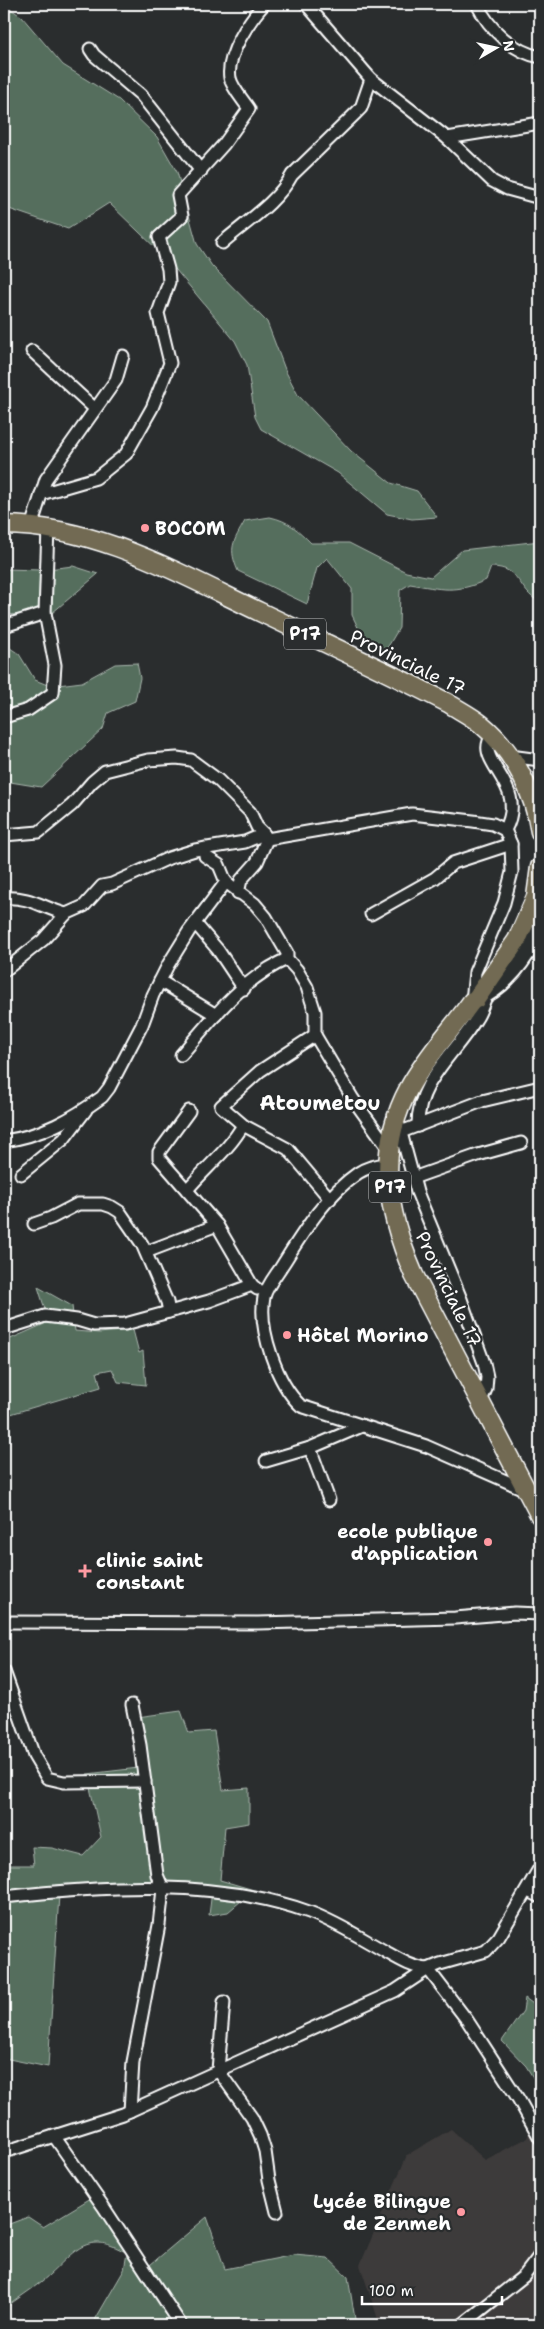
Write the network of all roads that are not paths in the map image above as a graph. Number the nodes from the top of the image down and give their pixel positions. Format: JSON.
{"nodes":[{"id":1,"x":264,"y":4,"type":"edge"},
{"id":2,"x":306,"y":4,"type":"edge"},
{"id":3,"x":477,"y":4,"type":"edge"},
{"id":4,"x":90,"y":48,"type":"dead end"},
{"id":5,"x":540,"y":57,"type":"edge"},
{"id":6,"x":371,"y":79,"type":"junction"},
{"id":7,"x":540,"y":123,"type":"edge"},
{"id":8,"x":446,"y":138,"type":"junction"},
{"id":9,"x":201,"y":171,"type":"junction"},
{"id":10,"x":540,"y":198,"type":"edge"},
{"id":11,"x":222,"y":244,"type":"dead end"},
{"id":12,"x":32,"y":351,"type":"dead end"},
{"id":13,"x":123,"y":356,"type":"dead end"},
{"id":14,"x":94,"y":408,"type":"junction"},
{"id":15,"x":41,"y":494,"type":"junction"},
{"id":16,"x":4,"y":525,"type":"edge"},
{"id":17,"x":40,"y":527,"type":"junction"},
{"id":18,"x":45,"y":613,"type":"junction"},
{"id":19,"x":4,"y":626,"type":"edge"},
{"id":20,"x":4,"y":717,"type":"edge"},
{"id":21,"x":492,"y":736,"type":"junction"},
{"id":22,"x":510,"y":756,"type":"junction"},
{"id":23,"x":540,"y":760,"type":"edge"},
{"id":24,"x":505,"y":830,"type":"junction"},
{"id":25,"x":540,"y":832,"type":"edge"},
{"id":26,"x":4,"y":835,"type":"edge"},
{"id":27,"x":266,"y":837,"type":"junction"},
{"id":28,"x":511,"y":844,"type":"junction"},
{"id":29,"x":205,"y":848,"type":"junction"},
{"id":30,"x":540,"y":867,"type":"edge"},
{"id":31,"x":226,"y":882,"type":"junction"},
{"id":32,"x":238,"y":893,"type":"junction"},
{"id":33,"x":4,"y":898,"type":"edge"},
{"id":34,"x":66,"y":914,"type":"junction"},
{"id":35,"x":371,"y":914,"type":"dead end"},
{"id":36,"x":195,"y":923,"type":"junction"},
{"id":37,"x":540,"y":930,"type":"edge"},
{"id":38,"x":287,"y":959,"type":"junction"},
{"id":39,"x":4,"y":971,"type":"edge"},
{"id":40,"x":160,"y":981,"type":"junction"},
{"id":41,"x":244,"y":988,"type":"junction"},
{"id":42,"x":478,"y":998,"type":"junction"},
{"id":43,"x":216,"y":1015,"type":"junction"},
{"id":44,"x":315,"y":1034,"type":"junction"},
{"id":45,"x":181,"y":1055,"type":"dead end"},
{"id":46,"x":540,"y":1087,"type":"edge"},
{"id":47,"x":89,"y":1107,"type":"junction"},
{"id":48,"x":189,"y":1112,"type":"dead end"},
{"id":49,"x":243,"y":1125,"type":"junction"},
{"id":50,"x":399,"y":1125,"type":"junction"},
{"id":51,"x":418,"y":1126,"type":"junction"},
{"id":52,"x":4,"y":1141,"type":"edge"},
{"id":53,"x":521,"y":1143,"type":"dead end"},
{"id":54,"x":388,"y":1157,"type":"junction"},
{"id":55,"x":21,"y":1174,"type":"dead end"},
{"id":56,"x":413,"y":1178,"type":"junction"},
{"id":57,"x":187,"y":1190,"type":"junction"},
{"id":58,"x":330,"y":1199,"type":"junction"},
{"id":59,"x":34,"y":1224,"type":"dead end"},
{"id":60,"x":217,"y":1226,"type":"junction"},
{"id":61,"x":146,"y":1252,"type":"junction"},
{"id":62,"x":252,"y":1285,"type":"junction"},
{"id":63,"x":265,"y":1294,"type":"junction"},
{"id":64,"x":169,"y":1312,"type":"junction"},
{"id":65,"x":4,"y":1329,"type":"edge"},
{"id":66,"x":481,"y":1401,"type":"junction"},
{"id":67,"x":362,"y":1426,"type":"junction"},
{"id":68,"x":310,"y":1448,"type":"junction"},
{"id":69,"x":266,"y":1460,"type":"dead end"},
{"id":70,"x":526,"y":1490,"type":"junction"},
{"id":71,"x":329,"y":1500,"type":"dead end"},
{"id":72,"x":540,"y":1516,"type":"edge"},
{"id":73,"x":540,"y":1614,"type":"edge"},
{"id":74,"x":4,"y":1622,"type":"edge"},
{"id":75,"x":4,"y":1671,"type":"edge"},
{"id":76,"x":132,"y":1705,"type":"dead end"},
{"id":77,"x":145,"y":1781,"type":"junction"},
{"id":78,"x":540,"y":1867,"type":"edge"},
{"id":79,"x":163,"y":1889,"type":"junction"},
{"id":80,"x":528,"y":1891,"type":"junction"},
{"id":81,"x":540,"y":1897,"type":"edge"},
{"id":82,"x":4,"y":1898,"type":"edge"},
{"id":83,"x":428,"y":1969,"type":"junction"},
{"id":84,"x":224,"y":2002,"type":"dead end"},
{"id":85,"x":218,"y":2070,"type":"junction"},
{"id":86,"x":130,"y":2111,"type":"junction"},
{"id":87,"x":54,"y":2136,"type":"junction"},
{"id":88,"x":540,"y":2138,"type":"edge"},
{"id":89,"x":4,"y":2152,"type":"edge"},
{"id":90,"x":276,"y":2212,"type":"dead end"},
{"id":91,"x":540,"y":2255,"type":"edge"},
{"id":92,"x":181,"y":2325,"type":"edge"},
{"id":93,"x":462,"y":2325,"type":"edge"}],
"edges":[{"from":1,"to":9,"type":"street"},
{"from":2,"to":6,"type":"street"},
{"from":3,"to":5,"type":"street"},
{"from":4,"to":9,"type":"street"},
{"from":6,"to":8,"type":"street"},
{"from":6,"to":11,"type":"street"},
{"from":7,"to":8,"type":"street"},
{"from":8,"to":10,"type":"street"},
{"from":9,"to":15,"type":"street"},
{"from":12,"to":14,"type":"street"},
{"from":13,"to":14,"type":"street"},
{"from":14,"to":15,"type":"street"},
{"from":15,"to":17,"type":"street"},
{"from":16,"to":17,"type":"main road","name":"Provinciale 17","number":"P17"},
{"from":17,"to":18,"type":"street"},
{"from":17,"to":21,"type":"main road","name":"Provinciale 17","number":"P17"},
{"from":18,"to":19,"type":"street"},
{"from":18,"to":20,"type":"street"},
{"from":21,"to":22,"type":"main road","name":"Provinciale 17","number":"P17"},
{"from":21,"to":24,"type":"street"},
{"from":22,"to":23,"type":"street"},
{"from":22,"to":25,"type":"main road","name":"Provinciale 17","number":"P17"},
{"from":24,"to":27,"type":"street"},
{"from":24,"to":28,"type":"street"},
{"from":26,"to":27,"type":"street"},
{"from":27,"to":29,"type":"street"},
{"from":27,"to":32,"type":"street"},
{"from":28,"to":35,"type":"street"},
{"from":28,"to":42,"type":"street"},
{"from":29,"to":31,"type":"street"},
{"from":29,"to":34,"type":"street"},
{"from":30,"to":42,"type":"main road","name":"Provinciale 17","number":"P17"},
{"from":31,"to":32,"type":"street"},
{"from":31,"to":36,"type":"street"},
{"from":32,"to":38,"type":"street"},
{"from":33,"to":34,"type":"street"},
{"from":34,"to":39,"type":"street"},
{"from":36,"to":40,"type":"street"},
{"from":36,"to":41,"type":"street"},
{"from":37,"to":42,"type":"street"},
{"from":38,"to":41,"type":"street"},
{"from":38,"to":44,"type":"street"},
{"from":40,"to":43,"type":"street"},
{"from":40,"to":47,"type":"street"},
{"from":41,"to":43,"type":"street"},
{"from":42,"to":50,"type":"main road","name":"Provinciale 17","number":"P17"},
{"from":42,"to":51,"type":"street"},
{"from":43,"to":45,"type":"street"},
{"from":44,"to":49,"type":"street"},
{"from":44,"to":54,"type":"street"},
{"from":46,"to":51,"type":"street"},
{"from":47,"to":52,"type":"street"},
{"from":47,"to":55,"type":"street"},
{"from":48,"to":57,"type":"street"},
{"from":49,"to":57,"type":"street"},
{"from":49,"to":58,"type":"street"},
{"from":50,"to":51,"type":"street"},
{"from":50,"to":54,"type":"main road","name":"Provinciale 17","number":"P17"},
{"from":50,"to":56,"type":"street"},
{"from":53,"to":56,"type":"street"},
{"from":54,"to":58,"type":"street"},
{"from":54,"to":66,"type":"main road","name":"Provinciale 17","number":"P17"},
{"from":56,"to":66,"type":"street"},
{"from":57,"to":60,"type":"street"},
{"from":58,"to":63,"type":"street"},
{"from":59,"to":61,"type":"street"},
{"from":60,"to":61,"type":"street"},
{"from":60,"to":62,"type":"street"},
{"from":61,"to":64,"type":"street"},
{"from":62,"to":63,"type":"street"},
{"from":62,"to":64,"type":"street"},
{"from":63,"to":67,"type":"street"},
{"from":64,"to":65,"type":"street"},
{"from":66,"to":70,"type":"main road","name":"Provinciale 17","number":"P17"},
{"from":67,"to":68,"type":"street"},
{"from":67,"to":70,"type":"street"},
{"from":68,"to":69,"type":"street"},
{"from":68,"to":71,"type":"street"},
{"from":70,"to":72,"type":"main road","name":"Provinciale 17","number":"P17"},
{"from":73,"to":74,"type":"street"},
{"from":75,"to":77,"type":"street"},
{"from":76,"to":77,"type":"street"},
{"from":77,"to":79,"type":"street"},
{"from":78,"to":80,"type":"street"},
{"from":79,"to":82,"type":"street"},
{"from":79,"to":83,"type":"street"},
{"from":79,"to":86,"type":"street"},
{"from":80,"to":81,"type":"street"},
{"from":80,"to":83,"type":"street"},
{"from":83,"to":85,"type":"street"},
{"from":83,"to":88,"type":"street"},
{"from":84,"to":85,"type":"street"},
{"from":85,"to":86,"type":"street"},
{"from":85,"to":90,"type":"street"},
{"from":86,"to":87,"type":"street"},
{"from":87,"to":89,"type":"street"},
{"from":87,"to":92,"type":"street"},
{"from":91,"to":93,"type":"street"}]}
